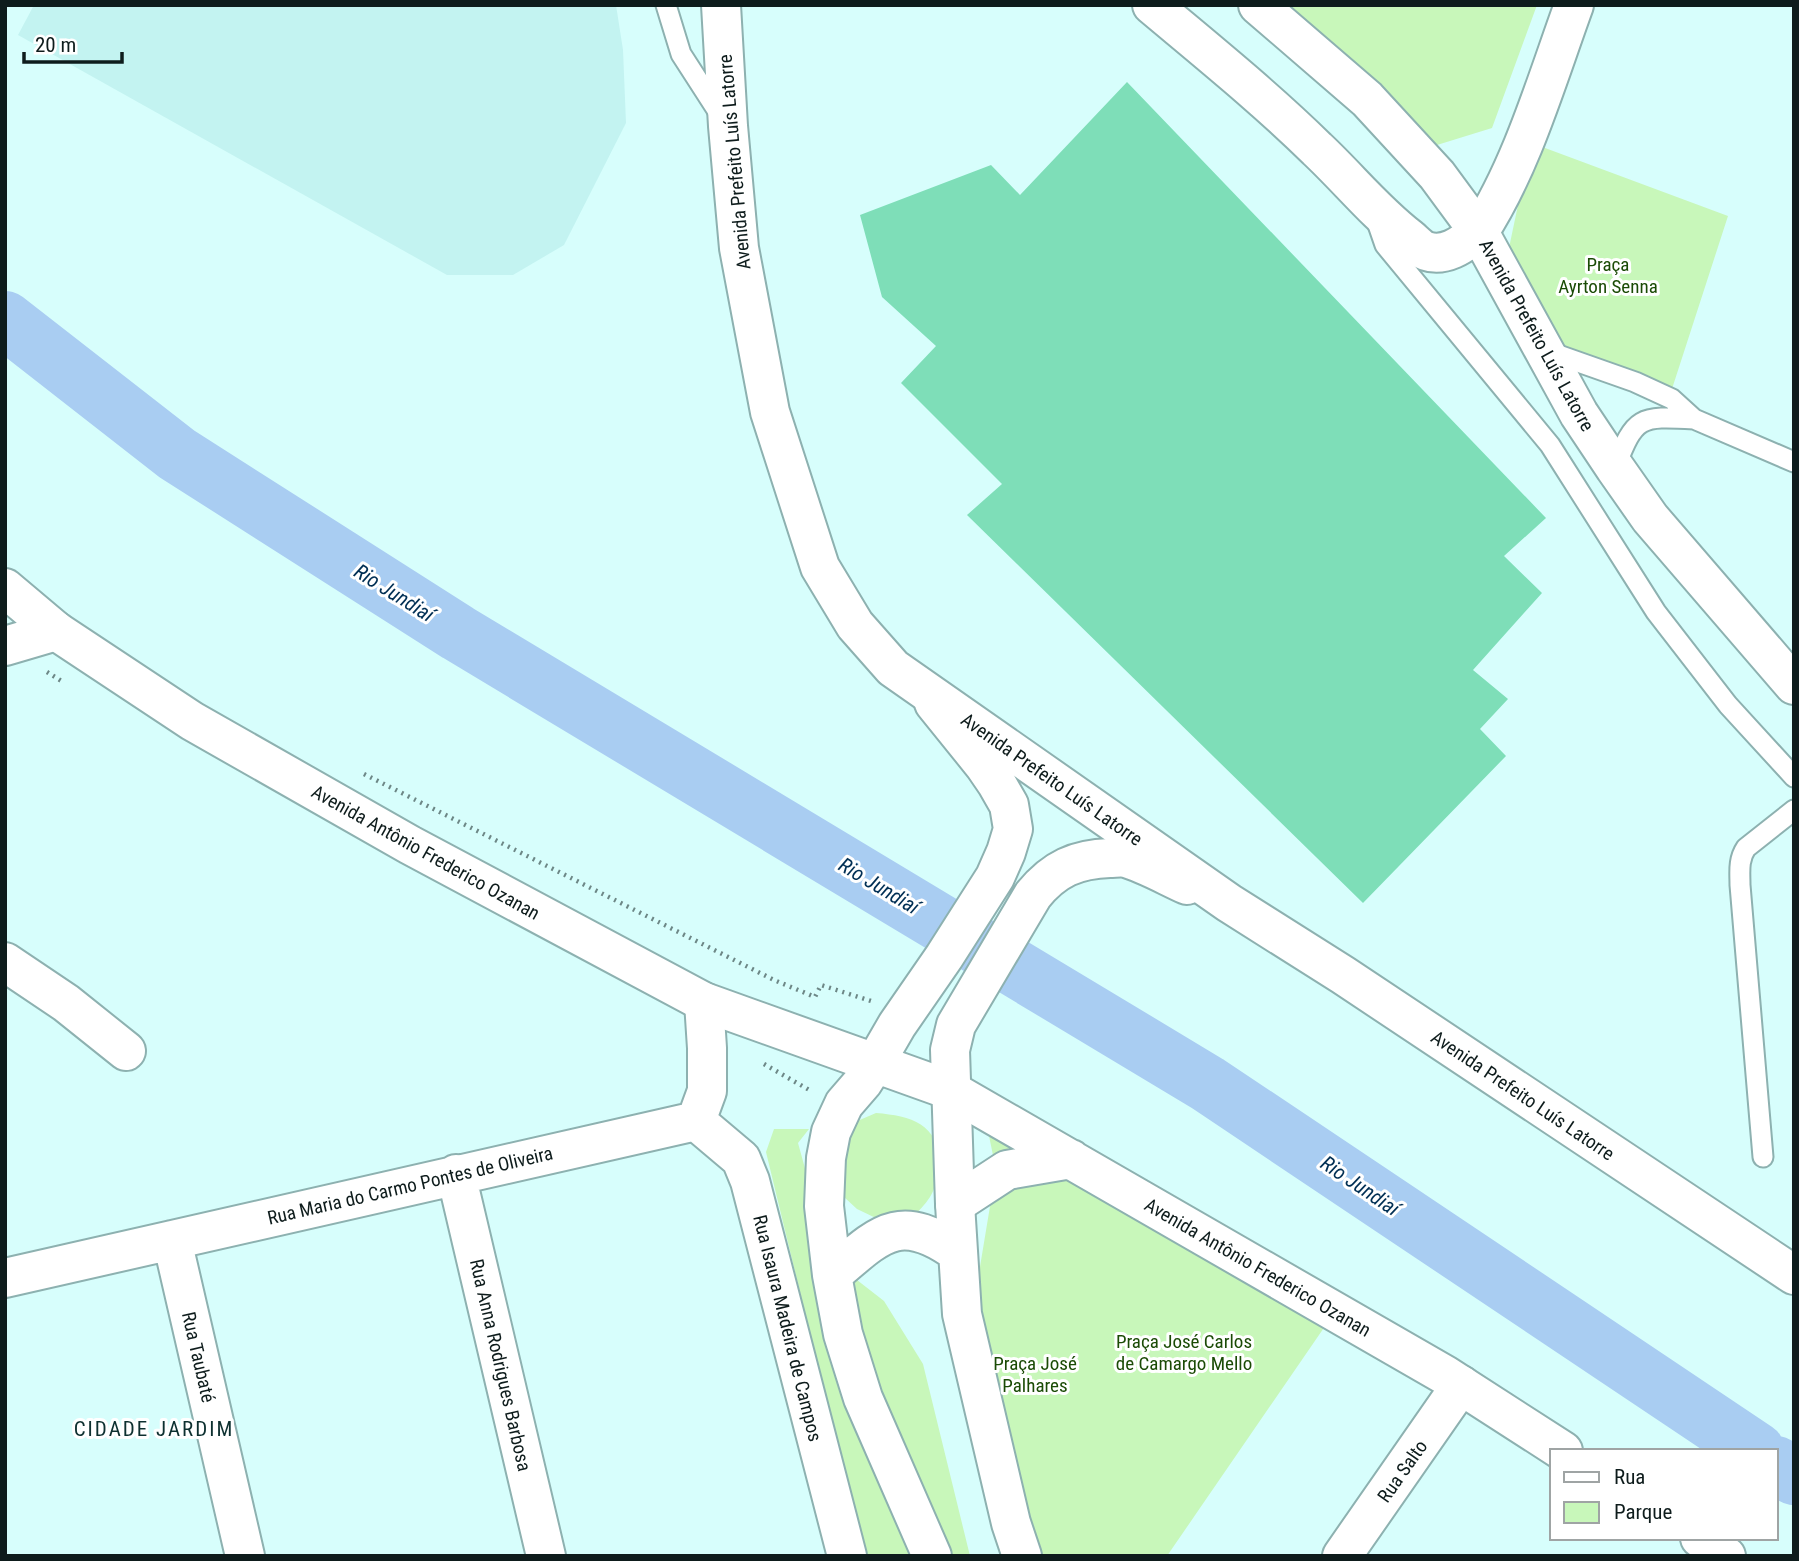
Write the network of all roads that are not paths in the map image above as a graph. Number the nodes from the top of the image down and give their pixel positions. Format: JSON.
{"nodes":[{"id":1,"x":666,"y":5,"type":"edge"},
{"id":2,"x":721,"y":5,"type":"edge"},
{"id":3,"x":1152,"y":5,"type":"edge"},
{"id":4,"x":1258,"y":5,"type":"edge"},
{"id":5,"x":1574,"y":5,"type":"edge"},
{"id":6,"x":728,"y":126,"type":"junction"},
{"id":7,"x":1371,"y":205,"type":"junction"},
{"id":8,"x":1479,"y":232,"type":"junction"},
{"id":9,"x":1542,"y":349,"type":"junction"},
{"id":10,"x":1694,"y":418,"type":"junction"},
{"id":11,"x":1794,"y":461,"type":"edge"},
{"id":12,"x":1615,"y":468,"type":"junction"},
{"id":13,"x":5,"y":588,"type":"edge"},
{"id":14,"x":56,"y":631,"type":"junction"},
{"id":15,"x":5,"y":646,"type":"edge"},
{"id":16,"x":1794,"y":685,"type":"edge"},
{"id":17,"x":924,"y":691,"type":"junction"},
{"id":18,"x":1794,"y":777,"type":"edge"},
{"id":19,"x":1794,"y":810,"type":"edge"},
{"id":20,"x":1229,"y":903,"type":"junction"},
{"id":21,"x":5,"y":962,"type":"edge"},
{"id":22,"x":704,"y":1002,"type":"junction"},
{"id":23,"x":126,"y":1051,"type":"dead end"},
{"id":24,"x":875,"y":1063,"type":"junction"},
{"id":25,"x":950,"y":1090,"type":"junction"},
{"id":26,"x":696,"y":1121,"type":"junction"},
{"id":27,"x":1763,"y":1157,"type":"dead end"},
{"id":28,"x":1072,"y":1159,"type":"junction"},
{"id":29,"x":456,"y":1174,"type":"junction"},
{"id":30,"x":955,"y":1204,"type":"junction"},
{"id":31,"x":173,"y":1240,"type":"junction"},
{"id":32,"x":958,"y":1253,"type":"junction"},
{"id":33,"x":832,"y":1275,"type":"junction"},
{"id":34,"x":1794,"y":1275,"type":"edge"},
{"id":35,"x":5,"y":1278,"type":"edge"},
{"id":36,"x":1461,"y":1385,"type":"junction"},
{"id":37,"x":1560,"y":1449,"type":"edge"},
{"id":38,"x":245,"y":1556,"type":"edge"},
{"id":39,"x":545,"y":1556,"type":"edge"},
{"id":40,"x":846,"y":1556,"type":"edge"},
{"id":41,"x":932,"y":1556,"type":"edge"},
{"id":42,"x":1022,"y":1556,"type":"edge"},
{"id":43,"x":1342,"y":1556,"type":"edge"}],
"edges":[{"from":1,"to":6,"type":"lane"},
{"from":2,"to":6,"type":"main road","name":"Avenida Prefeito Luís Latorre"},
{"from":3,"to":7,"type":"main road"},
{"from":4,"to":8,"type":"main road","name":"Avenida Prefeito Luís Latorre"},
{"from":5,"to":8,"type":"main road"},
{"from":6,"to":17,"type":"main road","name":"Avenida Prefeito Luís Latorre"},
{"from":7,"to":8,"type":"main road"},
{"from":7,"to":18,"type":"lane"},
{"from":8,"to":9,"type":"main road","name":"Avenida Prefeito Luís Latorre"},
{"from":9,"to":10,"type":"lane"},
{"from":9,"to":12,"type":"main road","name":"Avenida Prefeito Luís Latorre"},
{"from":10,"to":11,"type":"lane"},
{"from":10,"to":12,"type":"lane"},
{"from":12,"to":16,"type":"main road","name":"Avenida Prefeito Luís Latorre"},
{"from":13,"to":14,"type":"main road","name":"Avenida Antônio Frederico Ozanan"},
{"from":14,"to":15,"type":"main road"},
{"from":14,"to":22,"type":"main road","name":"Avenida Antônio Frederico Ozanan"},
{"from":17,"to":20,"type":"main road","name":"Avenida Prefeito Luís Latorre"},
{"from":17,"to":24,"type":"main road"},
{"from":19,"to":27,"type":"lane"},
{"from":20,"to":25,"type":"main road"},
{"from":20,"to":34,"type":"main road","name":"Avenida Prefeito Luís Latorre"},
{"from":21,"to":23,"type":"main road"},
{"from":22,"to":24,"type":"main road","name":"Avenida Antônio Frederico Ozanan"},
{"from":22,"to":26,"type":"main road"},
{"from":24,"to":25,"type":"main road","name":"Avenida Antônio Frederico Ozanan"},
{"from":24,"to":33,"type":"main road"},
{"from":25,"to":28,"type":"main road","name":"Avenida Antônio Frederico Ozanan"},
{"from":25,"to":30,"type":"main road"},
{"from":26,"to":29,"type":"main road","name":"Rua Maria do Carmo Pontes de Oliveira"},
{"from":26,"to":40,"type":"main road","name":"Rua Isaura Madeira de Campos"},
{"from":28,"to":30,"type":"main road"},
{"from":28,"to":36,"type":"main road","name":"Avenida Antônio Frederico Ozanan"},
{"from":29,"to":31,"type":"main road","name":"Rua Maria do Carmo Pontes de Oliveira"},
{"from":29,"to":39,"type":"main road","name":"Rua Anna Rodrigues Barbosa"},
{"from":30,"to":32,"type":"main road"},
{"from":31,"to":35,"type":"main road","name":"Rua Maria do Carmo Pontes de Oliveira"},
{"from":31,"to":38,"type":"main road","name":"Rua Taubaté"},
{"from":32,"to":33,"type":"main road"},
{"from":32,"to":42,"type":"main road"},
{"from":33,"to":41,"type":"main road"},
{"from":36,"to":37,"type":"main road","name":"Avenida Antônio Frederico Ozanan"},
{"from":36,"to":43,"type":"main road","name":"Rua Salto"}]}
